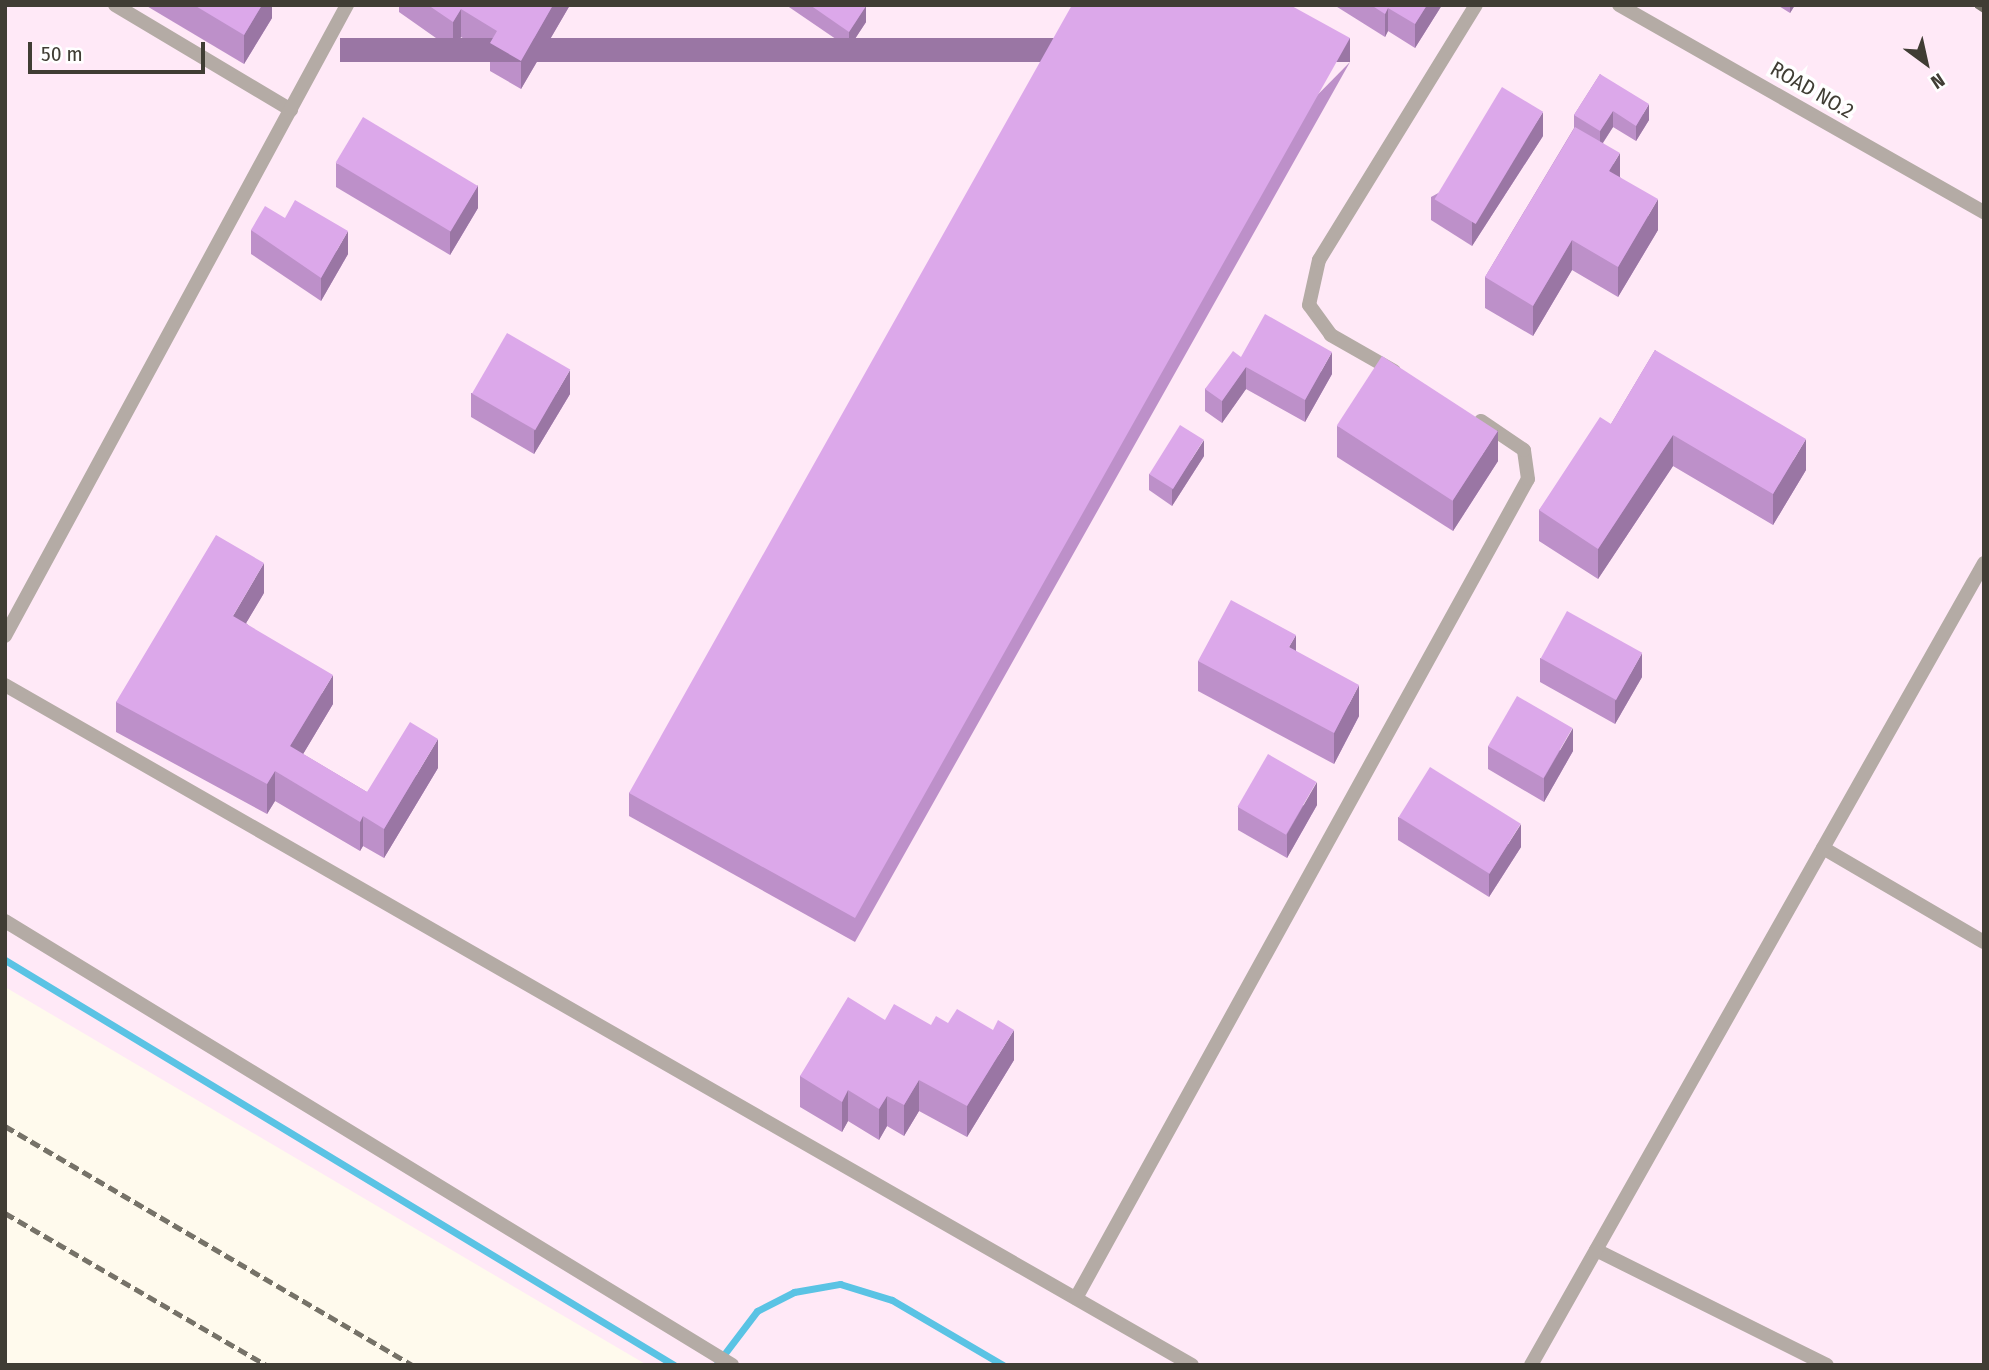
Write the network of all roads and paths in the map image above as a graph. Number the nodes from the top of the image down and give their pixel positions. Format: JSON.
{"nodes":[{"id":1,"x":115,"y":5,"type":"edge"},
{"id":2,"x":347,"y":5,"type":"edge"},
{"id":3,"x":1476,"y":5,"type":"edge"},
{"id":4,"x":1619,"y":5,"type":"edge"},
{"id":5,"x":291,"y":110,"type":"junction"},
{"id":6,"x":1984,"y":212,"type":"edge"},
{"id":7,"x":1412,"y":381,"type":"edge"},
{"id":8,"x":1469,"y":414,"type":"edge"},
{"id":9,"x":1984,"y":563,"type":"edge"},
{"id":10,"x":5,"y":636,"type":"edge"},
{"id":11,"x":5,"y":685,"type":"edge"},
{"id":12,"x":1823,"y":848,"type":"junction"},
{"id":13,"x":5,"y":922,"type":"edge"},
{"id":14,"x":1984,"y":942,"type":"edge"},
{"id":15,"x":1596,"y":1250,"type":"junction"},
{"id":16,"x":1076,"y":1298,"type":"junction"},
{"id":17,"x":731,"y":1364,"type":"edge"},
{"id":18,"x":1192,"y":1365,"type":"edge"},
{"id":19,"x":1531,"y":1365,"type":"edge"},
{"id":20,"x":1827,"y":1365,"type":"edge"}],
"edges":[{"from":1,"to":5,"type":"lane"},
{"from":2,"to":5,"type":"lane"},
{"from":3,"to":7,"type":"lane"},
{"from":4,"to":6,"type":"lane","name":"ROAD NO.2"},
{"from":5,"to":10,"type":"lane"},
{"from":8,"to":16,"type":"lane"},
{"from":9,"to":12,"type":"lane"},
{"from":11,"to":16,"type":"lane"},
{"from":12,"to":14,"type":"lane"},
{"from":12,"to":15,"type":"lane"},
{"from":13,"to":17,"type":"lane"},
{"from":15,"to":19,"type":"lane"},
{"from":15,"to":20,"type":"lane"},
{"from":16,"to":18,"type":"lane"}]}
